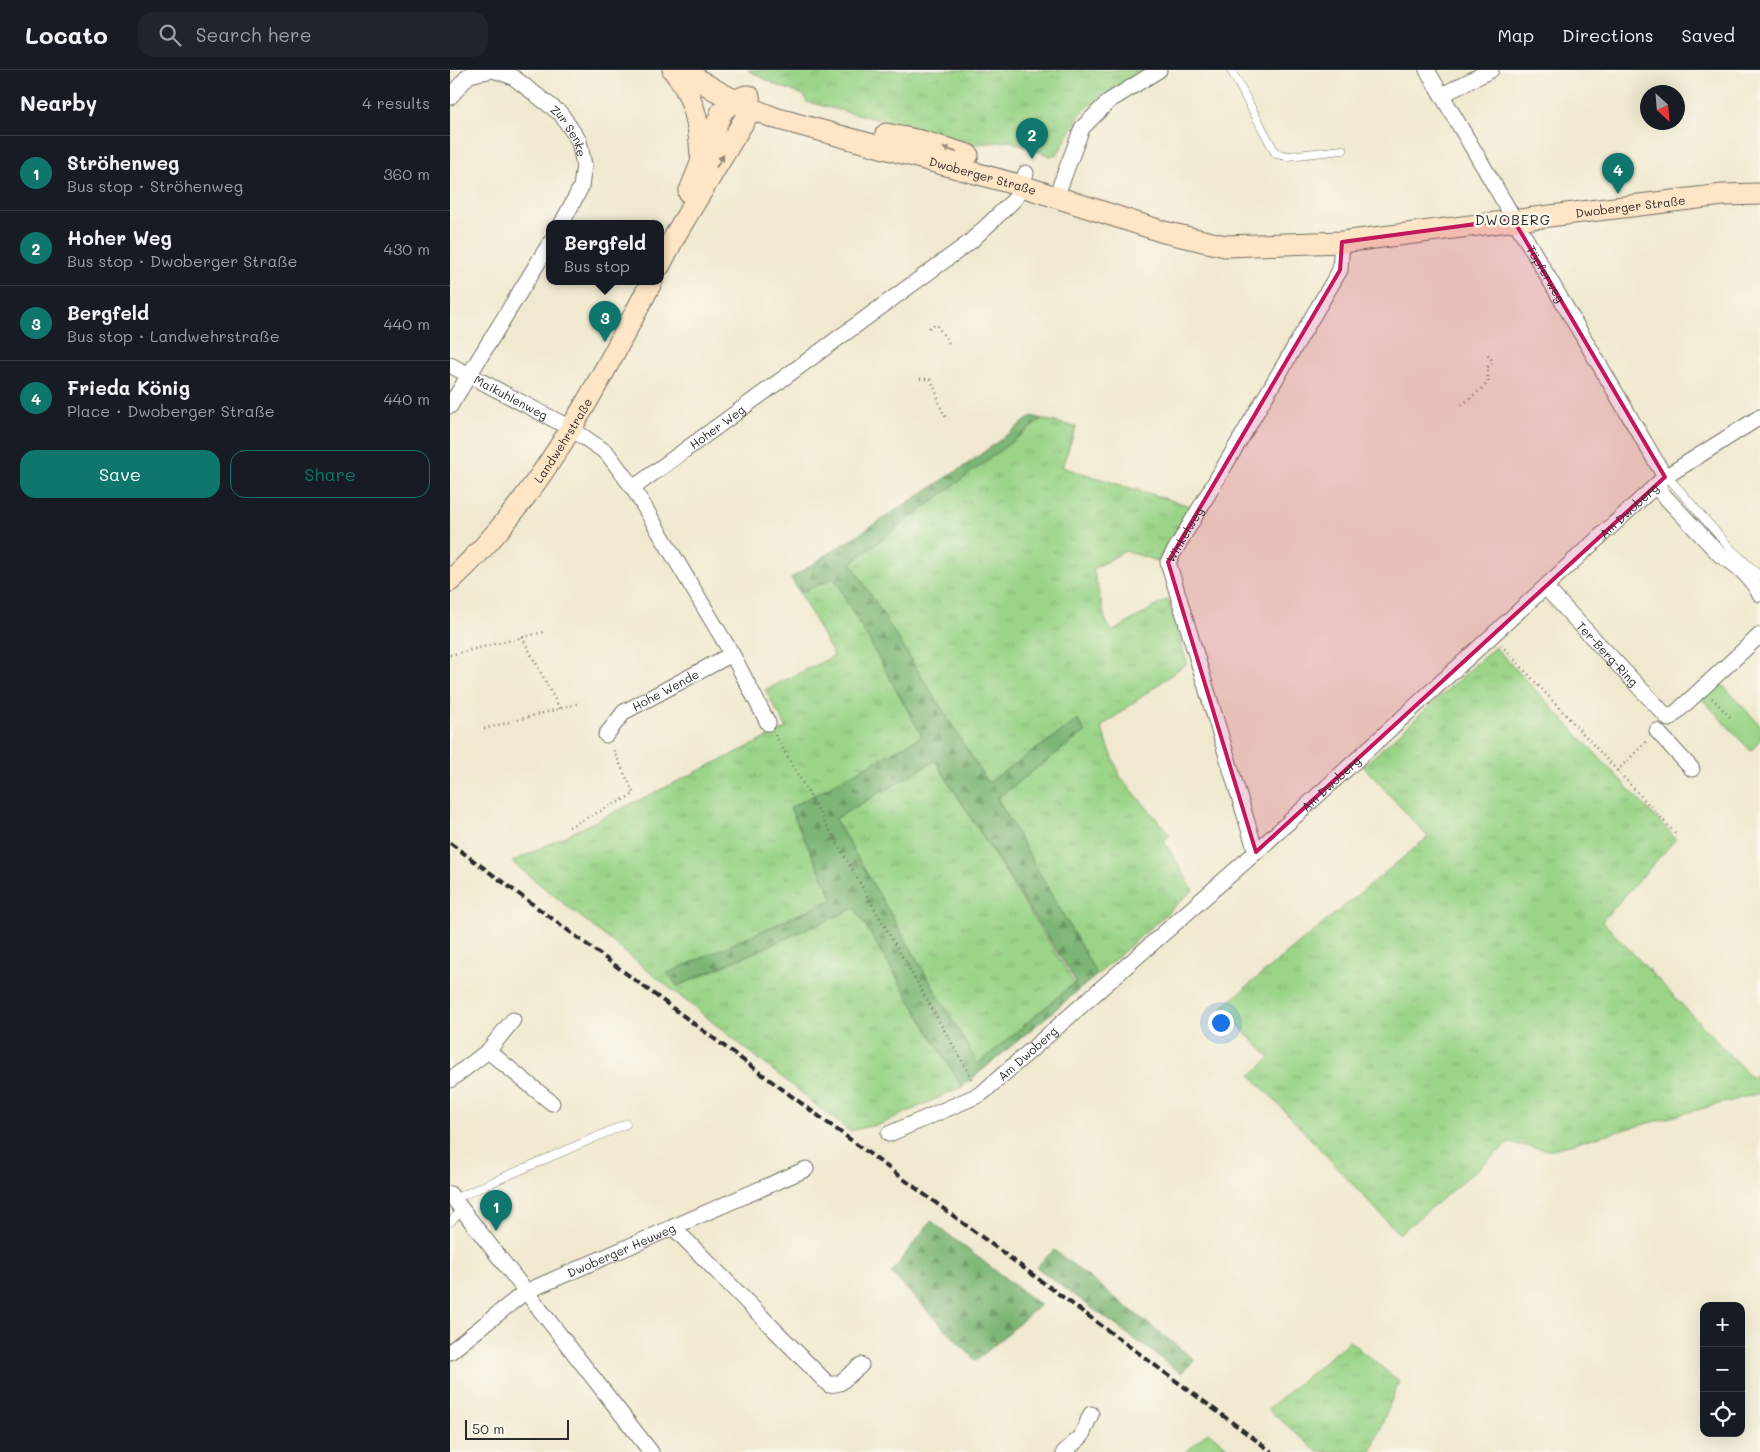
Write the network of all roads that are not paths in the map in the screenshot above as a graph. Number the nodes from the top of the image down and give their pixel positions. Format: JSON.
{"nodes":[{"id":1,"x":492,"y":70,"type":"edge"},
{"id":2,"x":673,"y":70,"type":"edge"},
{"id":3,"x":686,"y":70,"type":"edge"},
{"id":4,"x":710,"y":70,"type":"edge"},
{"id":5,"x":1159,"y":70,"type":"edge"},
{"id":6,"x":1231,"y":70,"type":"edge"},
{"id":7,"x":1427,"y":70,"type":"edge"},
{"id":8,"x":1491,"y":70,"type":"edge"},
{"id":9,"x":1442,"y":95,"type":"junction"},
{"id":10,"x":450,"y":97,"type":"edge"},
{"id":11,"x":745,"y":101,"type":"junction"},
{"id":12,"x":1343,"y":150,"type":"dead end"},
{"id":13,"x":701,"y":163,"type":"junction"},
{"id":14,"x":1024,"y":179,"type":"junction"},
{"id":15,"x":1058,"y":191,"type":"junction"},
{"id":16,"x":1760,"y":194,"type":"edge"},
{"id":17,"x":564,"y":220,"type":"edge"},
{"id":18,"x":1513,"y":220,"type":"junction"},
{"id":19,"x":677,"y":232,"type":"junction"},
{"id":20,"x":1342,"y":242,"type":"junction"},
{"id":21,"x":546,"y":249,"type":"edge"},
{"id":22,"x":664,"y":257,"type":"edge"},
{"id":23,"x":650,"y":285,"type":"edge"},
{"id":24,"x":450,"y":364,"type":"edge"},
{"id":25,"x":468,"y":374,"type":"junction"},
{"id":26,"x":450,"y":406,"type":"edge"},
{"id":27,"x":1760,"y":417,"type":"edge"},
{"id":28,"x":572,"y":429,"type":"junction"},
{"id":29,"x":1663,"y":479,"type":"junction"},
{"id":30,"x":632,"y":488,"type":"junction"},
{"id":31,"x":1760,"y":576,"type":"edge"},
{"id":32,"x":450,"y":581,"type":"edge"},
{"id":33,"x":1546,"y":588,"type":"junction"},
{"id":34,"x":1760,"y":594,"type":"edge"},
{"id":35,"x":1760,"y":635,"type":"edge"},
{"id":36,"x":732,"y":654,"type":"junction"},
{"id":37,"x":1669,"y":719,"type":"junction"},
{"id":38,"x":768,"y":723,"type":"road end"},
{"id":39,"x":606,"y":734,"type":"road end"},
{"id":40,"x":1692,"y":769,"type":"dead end"},
{"id":41,"x":1256,"y":852,"type":"junction"},
{"id":42,"x":513,"y":1020,"type":"dead end"},
{"id":43,"x":488,"y":1051,"type":"junction"},
{"id":44,"x":450,"y":1080,"type":"edge"},
{"id":45,"x":552,"y":1103,"type":"dead end"},
{"id":46,"x":626,"y":1124,"type":"dead end"},
{"id":47,"x":889,"y":1134,"type":"dead end"},
{"id":48,"x":806,"y":1169,"type":"dead end"},
{"id":49,"x":456,"y":1201,"type":"edge"},
{"id":50,"x":450,"y":1222,"type":"edge"},
{"id":51,"x":673,"y":1227,"type":"junction"},
{"id":52,"x":526,"y":1292,"type":"junction"},
{"id":53,"x":450,"y":1352,"type":"edge"},
{"id":54,"x":860,"y":1365,"type":"dead end"},
{"id":55,"x":1091,"y":1414,"type":"dead end"},
{"id":56,"x":651,"y":1452,"type":"edge"},
{"id":57,"x":1064,"y":1452,"type":"edge"}],
"edges":[{"from":1,"to":10,"type":"street"},
{"from":1,"to":17,"type":"street","name":"Zur Senke"},
{"from":2,"to":13,"type":"street"},
{"from":3,"to":11,"type":"street","name":"Dwoberger Straße"},
{"from":4,"to":11,"type":"street","name":"Dwoberger Straße"},
{"from":5,"to":15,"type":"street"},
{"from":6,"to":12,"type":"lane"},
{"from":7,"to":9,"type":"street","name":"Töpferweg"},
{"from":8,"to":9,"type":"street"},
{"from":9,"to":18,"type":"street","name":"Töpferweg"},
{"from":11,"to":13,"type":"street"},
{"from":11,"to":14,"type":"street","name":"Dwoberger Straße"},
{"from":19,"to":11,"type":"street","one_way":true},
{"from":13,"to":19,"type":"street"},
{"from":14,"to":15,"type":"street","name":"Dwoberger Straße"},
{"from":14,"to":30,"type":"street","name":"Hoher Weg"},
{"from":15,"to":20,"type":"street","name":"Dwoberger Straße"},
{"from":16,"to":18,"type":"street","name":"Dwoberger Straße"},
{"from":18,"to":20,"type":"street","name":"Dwoberger Straße"},
{"from":18,"to":29,"type":"street","name":"Töpferweg"},
{"from":19,"to":22,"type":"street"},
{"from":20,"to":41,"type":"street","name":"Winkelweg"},
{"from":21,"to":25,"type":"street"},
{"from":23,"to":28,"type":"street","name":"Landwehrstraße"},
{"from":24,"to":25,"type":"street","name":"Maikuhlenweg"},
{"from":25,"to":26,"type":"street"},
{"from":25,"to":28,"type":"street","name":"Maikuhlenweg"},
{"from":27,"to":29,"type":"street","name":"Am Dwoberg"},
{"from":28,"to":30,"type":"street","name":"Maikuhlenweg"},
{"from":28,"to":32,"type":"street","name":"Landwehrstraße"},
{"from":29,"to":31,"type":"lane"},
{"from":29,"to":33,"type":"street","name":"Am Dwoberg"},
{"from":29,"to":34,"type":"street"},
{"from":30,"to":36,"type":"street","name":"Maikuhlenweg"},
{"from":33,"to":37,"type":"street","name":"Ter-Berg-Ring"},
{"from":33,"to":41,"type":"street","name":"Am Dwoberg"},
{"from":35,"to":37,"type":"street"},
{"from":36,"to":38,"type":"street","name":"Maikuhlenweg"},
{"from":36,"to":39,"type":"street","name":"Hohe Wende"},
{"from":37,"to":40,"type":"street"},
{"from":41,"to":47,"type":"street","name":"Am Dwoberg"},
{"from":42,"to":43,"type":"street"},
{"from":43,"to":44,"type":"street"},
{"from":43,"to":45,"type":"street"},
{"from":46,"to":49,"type":"lane"},
{"from":48,"to":51,"type":"street","name":"Dwoberger Heuweg"},
{"from":49,"to":50,"type":"lane"},
{"from":49,"to":52,"type":"street"},
{"from":51,"to":52,"type":"street","name":"Dwoberger Heuweg"},
{"from":51,"to":54,"type":"street"},
{"from":52,"to":53,"type":"street","name":"Dwoberger Heuweg"},
{"from":52,"to":56,"type":"street"},
{"from":55,"to":57,"type":"street"}]}
